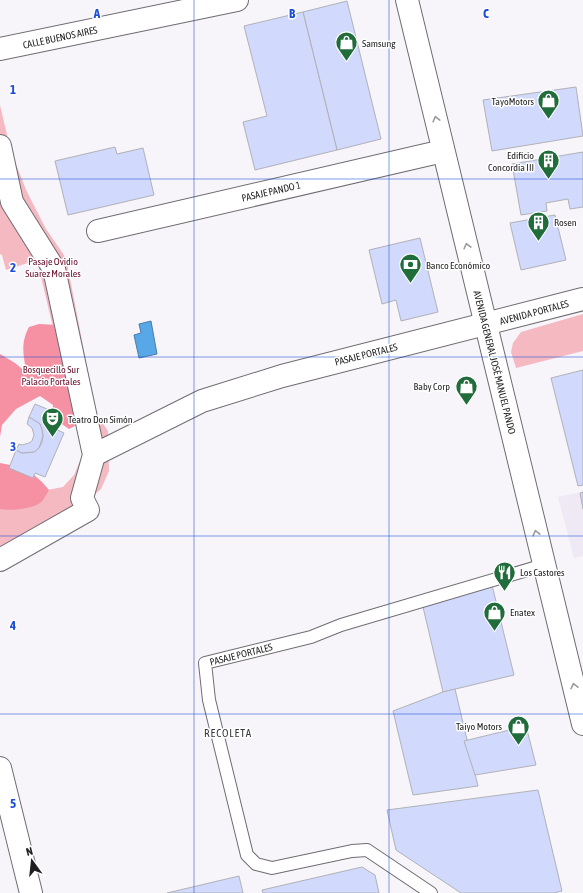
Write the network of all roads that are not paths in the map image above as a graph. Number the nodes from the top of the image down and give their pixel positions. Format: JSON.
{"nodes":[{"id":1,"x":237,"y":0,"type":"edge"},
{"id":2,"x":407,"y":0,"type":"edge"},
{"id":3,"x":182,"y":6,"type":"edge"},
{"id":4,"x":0,"y":49,"type":"edge"},
{"id":5,"x":0,"y":146,"type":"edge"},
{"id":6,"x":443,"y":151,"type":"junction"},
{"id":7,"x":98,"y":231,"type":"dead end"},
{"id":8,"x":583,"y":299,"type":"edge"},
{"id":9,"x":485,"y":325,"type":"junction"},
{"id":10,"x":94,"y":455,"type":"junction"},
{"id":11,"x":0,"y":560,"type":"edge"},
{"id":12,"x":544,"y":565,"type":"junction"},
{"id":13,"x":583,"y":724,"type":"edge"},
{"id":14,"x":0,"y":768,"type":"edge"},
{"id":15,"x":31,"y":893,"type":"edge"},
{"id":16,"x":431,"y":893,"type":"edge"}],
"edges":[{"from":1,"to":3,"type":"street","name":"CALLE BUENOS AIRES"},
{"from":6,"to":2,"type":"street","name":"AVENIDA GENERAL JOSÉ MANUEL PANDO","one_way":true},
{"from":3,"to":4,"type":"street","name":"CALLE BUENOS AIRES"},
{"from":5,"to":10,"type":"street"},
{"from":6,"to":7,"type":"street","name":"PASAJE PANDO 1"},
{"from":9,"to":6,"type":"street","name":"AVENIDA GENERAL JOSÉ MANUEL PANDO","one_way":true},
{"from":8,"to":9,"type":"street","name":"AVENIDA PORTALES"},
{"from":9,"to":10,"type":"street","name":"PASAJE PORTALES"},
{"from":12,"to":9,"type":"street","name":"AVENIDA GENERAL JOSÉ MANUEL PANDO","one_way":true},
{"from":10,"to":11,"type":"street"},
{"from":13,"to":12,"type":"street","name":"AVENIDA GENERAL JOSÉ MANUEL PANDO","one_way":true},
{"from":12,"to":16,"type":"lane","name":"PASAJE PORTALES"},
{"from":14,"to":15,"type":"street"}]}
